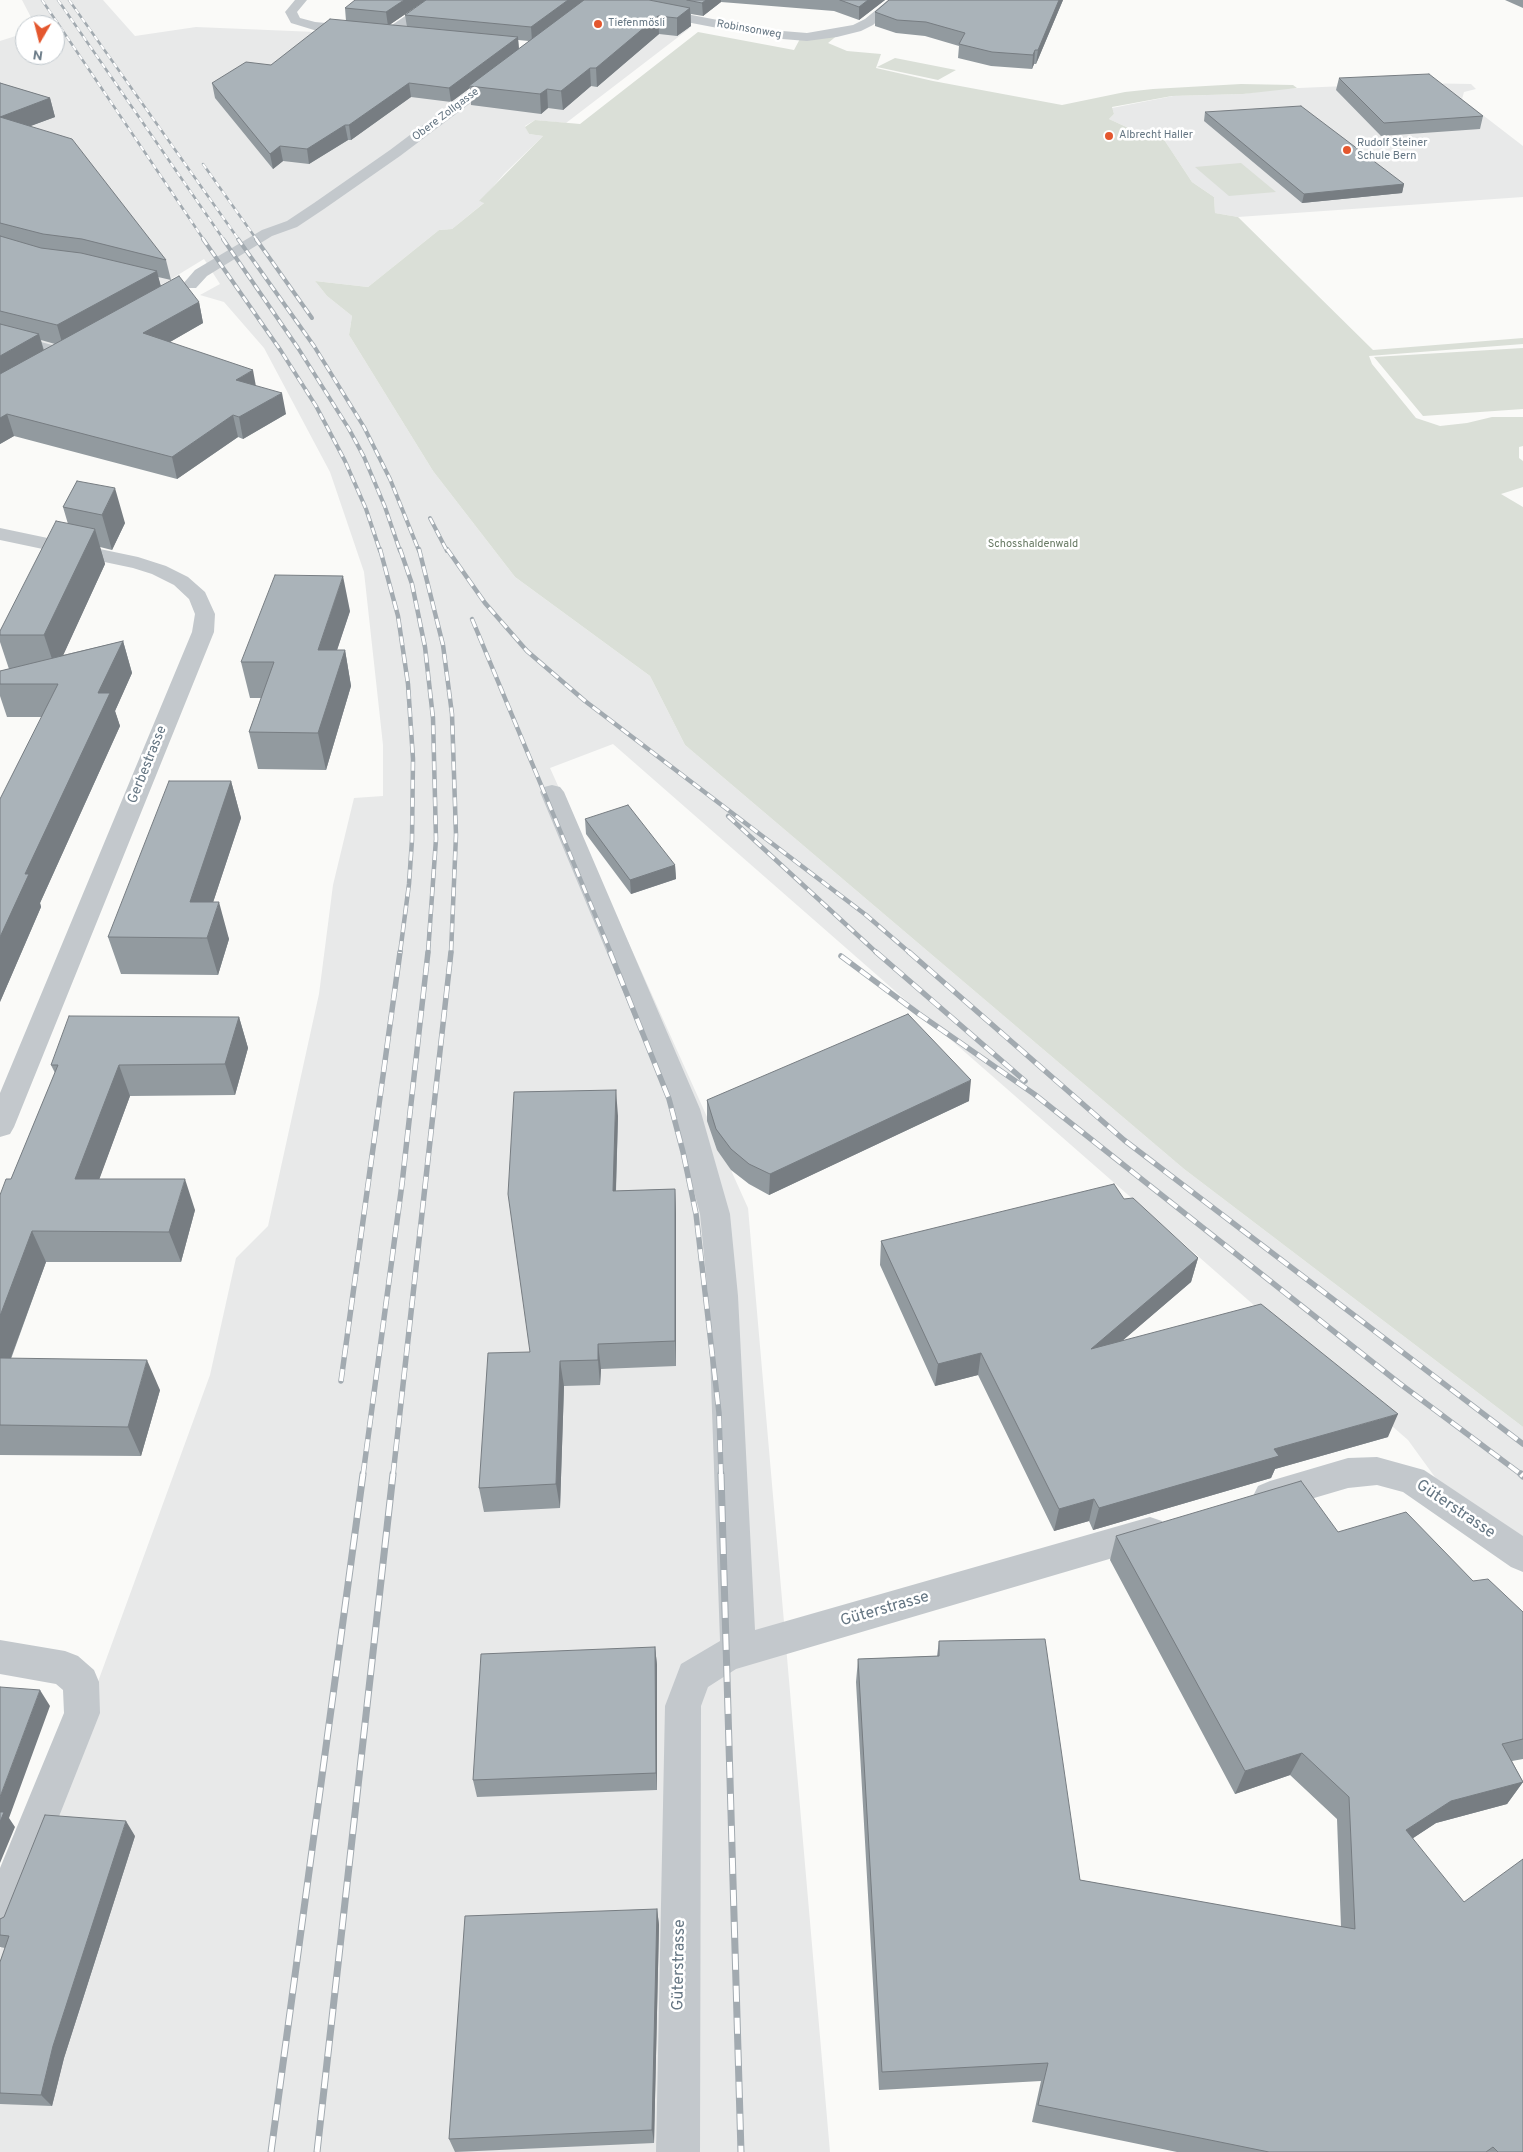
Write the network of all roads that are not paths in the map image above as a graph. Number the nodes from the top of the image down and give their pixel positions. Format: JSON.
{"nodes":[{"id":1,"x":300,"y":0,"type":"edge"},
{"id":2,"x":437,"y":0,"type":"edge"},
{"id":3,"x":895,"y":0,"type":"edge"},
{"id":4,"x":642,"y":10,"type":"edge"},
{"id":5,"x":381,"y":32,"type":"junction"},
{"id":6,"x":428,"y":36,"type":"edge"},
{"id":7,"x":513,"y":64,"type":"edge"},
{"id":8,"x":179,"y":289,"type":"edge"},
{"id":9,"x":0,"y":336,"type":"edge"},
{"id":10,"x":80,"y":346,"type":"edge"},
{"id":11,"x":65,"y":354,"type":"junction"},
{"id":12,"x":49,"y":363,"type":"edge"},
{"id":13,"x":0,"y":534,"type":"edge"},
{"id":14,"x":552,"y":792,"type":"dead end"},
{"id":15,"x":0,"y":1127,"type":"edge"},
{"id":16,"x":1244,"y":1504,"type":"edge"},
{"id":17,"x":1177,"y":1524,"type":"edge"},
{"id":18,"x":1523,"y":1556,"type":"edge"},
{"id":19,"x":738,"y":1653,"type":"junction"},
{"id":20,"x":0,"y":1657,"type":"edge"},
{"id":21,"x":0,"y":1916,"type":"edge"},
{"id":22,"x":678,"y":2152,"type":"edge"}],
"edges":[{"from":1,"to":5,"type":"street"},
{"from":2,"to":5,"type":"street"},
{"from":3,"to":4,"type":"street","name":"Robinsonweg"},
{"from":5,"to":6,"type":"street"},
{"from":7,"to":8,"type":"street","name":"Obere Zollgasse"},
{"from":9,"to":11,"type":"street"},
{"from":10,"to":11,"type":"street"},
{"from":11,"to":12,"type":"street"},
{"from":13,"to":15,"type":"street","name":"Gerbestrasse"},
{"from":14,"to":19,"type":"street"},
{"from":16,"to":18,"type":"street","name":"Güterstrasse"},
{"from":17,"to":19,"type":"street","name":"Güterstrasse"},
{"from":19,"to":22,"type":"street","name":"Güterstrasse"},
{"from":20,"to":21,"type":"street"}]}
